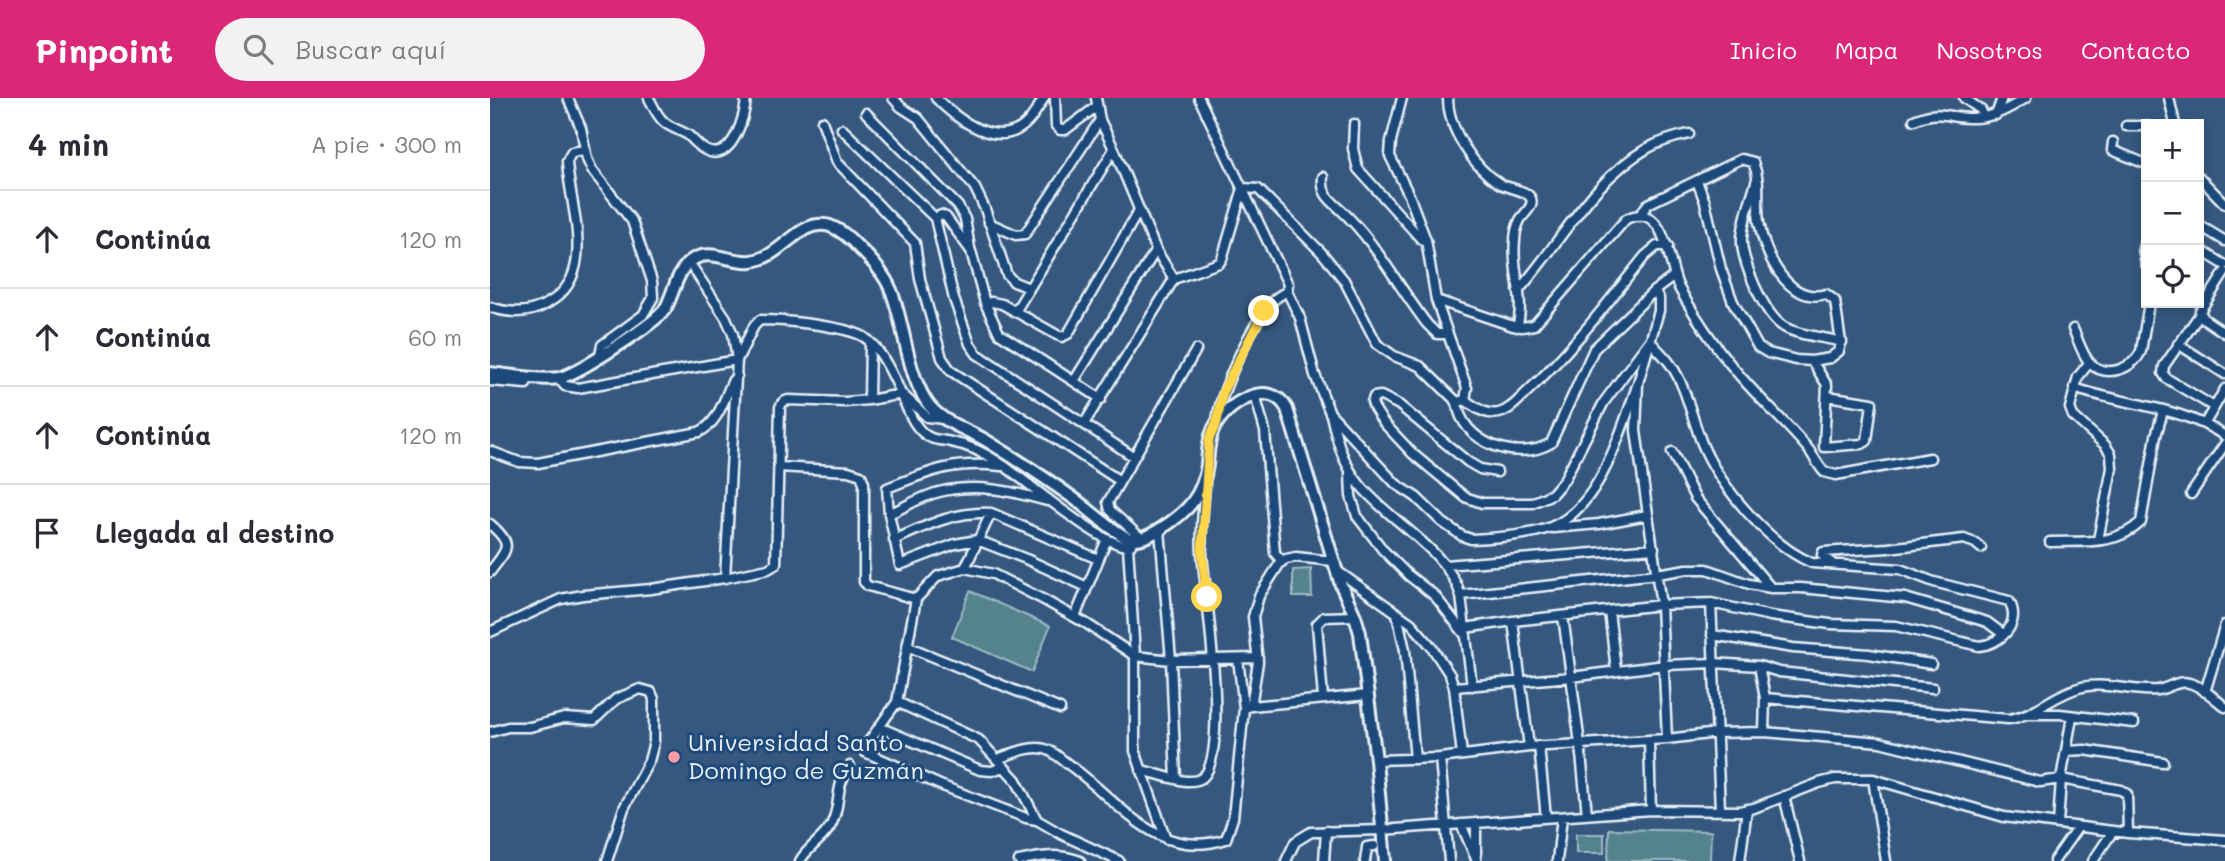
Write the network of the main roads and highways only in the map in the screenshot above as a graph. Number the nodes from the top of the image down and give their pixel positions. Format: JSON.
{"nodes":[{"id":1,"x":490,"y":373,"type":"edge"},
{"id":2,"x":1385,"y":861,"type":"edge"}],
"edges":[{"from":1,"to":2,"type":"main road"}]}
